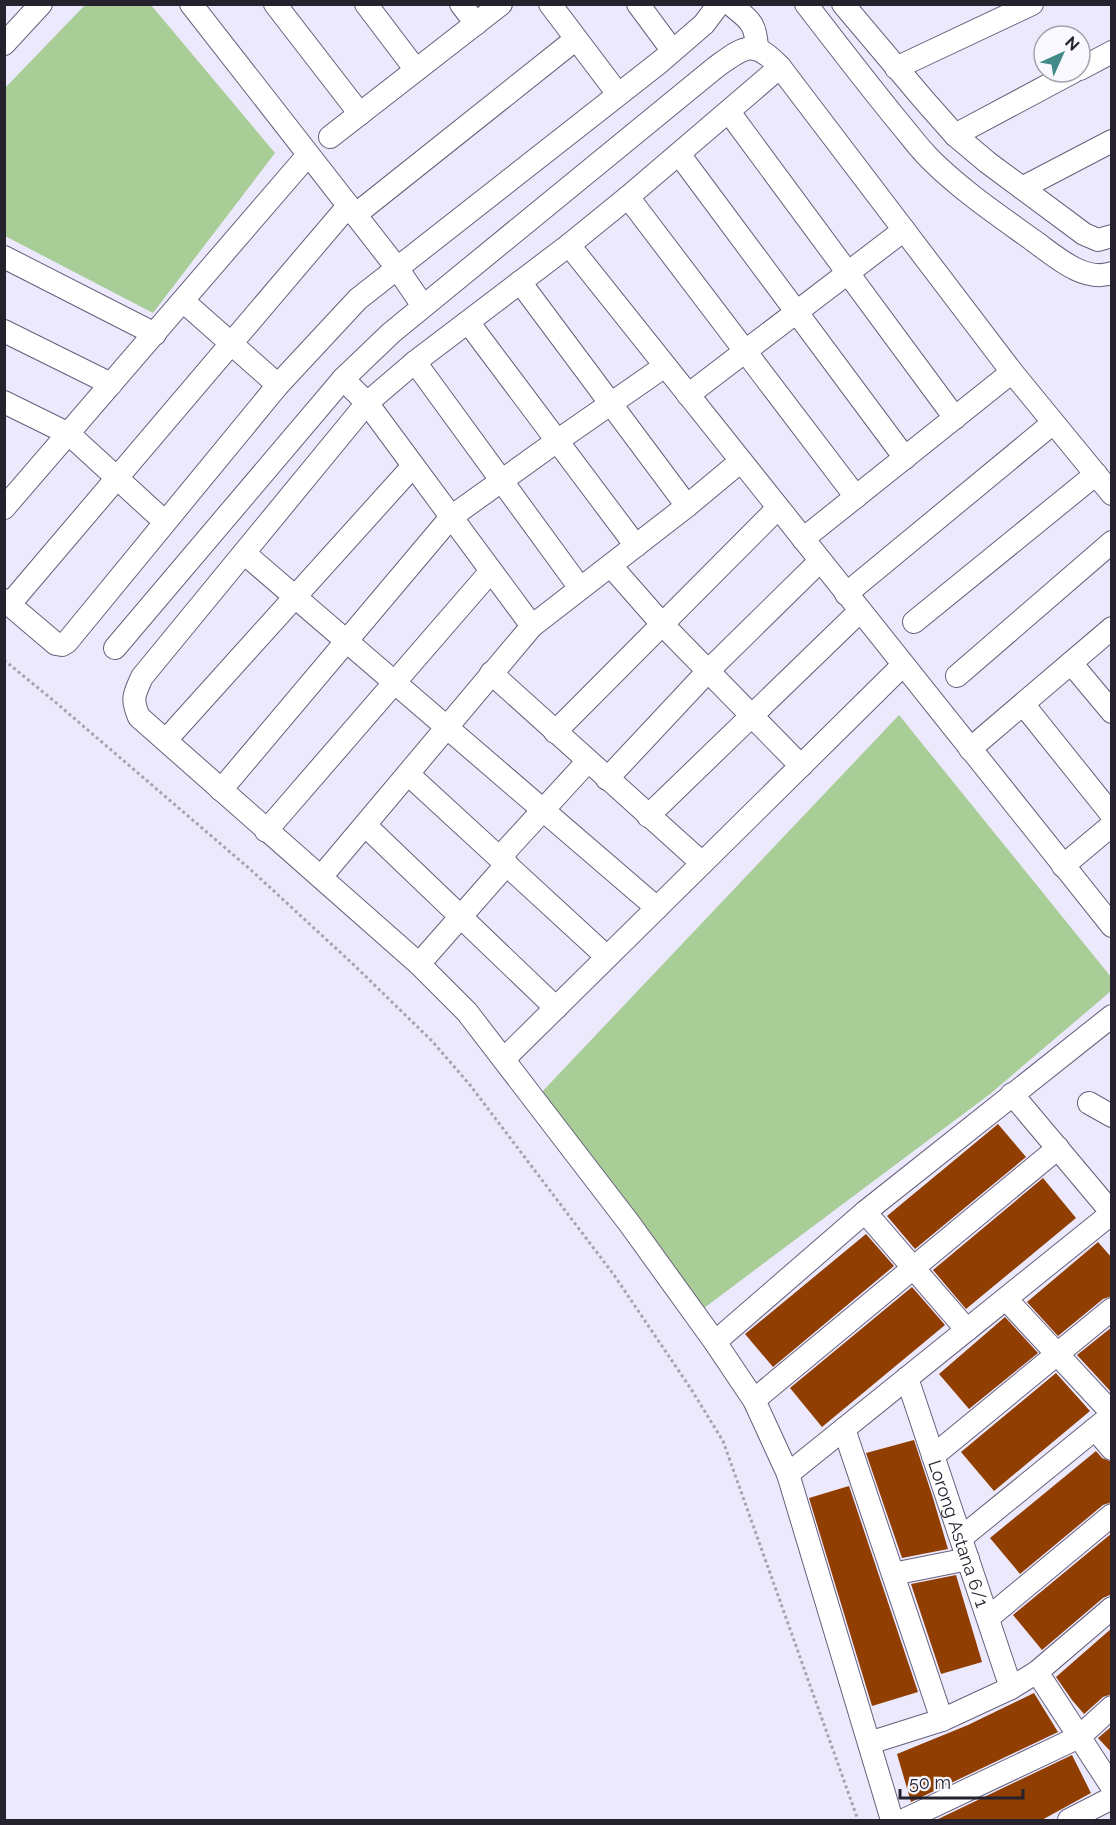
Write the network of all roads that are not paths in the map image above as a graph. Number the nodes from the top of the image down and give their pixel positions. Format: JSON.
{"nodes":[{"id":1,"x":41,"y":4,"type":"edge"},
{"id":2,"x":191,"y":4,"type":"edge"},
{"id":3,"x":275,"y":4,"type":"edge"},
{"id":4,"x":366,"y":4,"type":"edge"},
{"id":5,"x":461,"y":4,"type":"edge"},
{"id":6,"x":501,"y":4,"type":"edge"},
{"id":7,"x":550,"y":4,"type":"edge"},
{"id":8,"x":638,"y":4,"type":"edge"},
{"id":9,"x":719,"y":4,"type":"edge"},
{"id":10,"x":730,"y":4,"type":"edge"},
{"id":11,"x":806,"y":4,"type":"edge"},
{"id":12,"x":849,"y":6,"type":"edge"},
{"id":13,"x":1027,"y":6,"type":"edge"},
{"id":14,"x":476,"y":24,"type":"junction"},
{"id":15,"x":576,"y":39,"type":"junction"},
{"id":16,"x":4,"y":44,"type":"edge"},
{"id":17,"x":757,"y":49,"type":"junction"},
{"id":18,"x":672,"y":50,"type":"junction"},
{"id":19,"x":1112,"y":52,"type":"edge"},
{"id":20,"x":1092,"y":63,"type":"edge"},
{"id":21,"x":780,"y":67,"type":"junction"},
{"id":22,"x":896,"y":68,"type":"junction"},
{"id":23,"x":416,"y":70,"type":"junction"},
{"id":24,"x":1051,"y":84,"type":"edge"},
{"id":25,"x":618,"y":94,"type":"junction"},
{"id":26,"x":729,"y":112,"type":"junction"},
{"id":27,"x":360,"y":114,"type":"junction"},
{"id":28,"x":955,"y":135,"type":"junction"},
{"id":29,"x":330,"y":137,"type":"dead end"},
{"id":30,"x":1112,"y":141,"type":"edge"},
{"id":31,"x":679,"y":154,"type":"junction"},
{"id":32,"x":308,"y":155,"type":"junction"},
{"id":33,"x":1022,"y":188,"type":"junction"},
{"id":34,"x":628,"y":197,"type":"junction"},
{"id":35,"x":352,"y":210,"type":"junction"},
{"id":36,"x":904,"y":230,"type":"junction"},
{"id":37,"x":1105,"y":238,"type":"edge"},
{"id":38,"x":569,"y":245,"type":"junction"},
{"id":39,"x":4,"y":256,"type":"edge"},
{"id":40,"x":397,"y":268,"type":"junction"},
{"id":41,"x":848,"y":273,"type":"junction"},
{"id":42,"x":1112,"y":273,"type":"edge"},
{"id":43,"x":520,"y":282,"type":"junction"},
{"id":44,"x":183,"y":301,"type":"junction"},
{"id":45,"x":423,"y":306,"type":"junction"},
{"id":46,"x":797,"y":312,"type":"junction"},
{"id":47,"x":468,"y":322,"type":"junction"},
{"id":48,"x":4,"y":331,"type":"edge"},
{"id":49,"x":155,"y":334,"type":"junction"},
{"id":50,"x":231,"y":344,"type":"junction"},
{"id":51,"x":745,"y":352,"type":"junction"},
{"id":52,"x":415,"y":362,"type":"junction"},
{"id":53,"x":665,"y":366,"type":"junction"},
{"id":54,"x":1012,"y":372,"type":"junction"},
{"id":55,"x":343,"y":380,"type":"junction"},
{"id":56,"x":111,"y":384,"type":"junction"},
{"id":57,"x":278,"y":385,"type":"junction"},
{"id":58,"x":688,"y":395,"type":"junction"},
{"id":59,"x":4,"y":402,"type":"edge"},
{"id":60,"x":367,"y":403,"type":"junction"},
{"id":61,"x":611,"y":404,"type":"junction"},
{"id":62,"x":955,"y":418,"type":"junction"},
{"id":63,"x":1053,"y":423,"type":"junction"},
{"id":64,"x":69,"y":434,"type":"junction"},
{"id":65,"x":557,"y":441,"type":"junction"},
{"id":66,"x":905,"y":458,"type":"junction"},
{"id":67,"x":741,"y":461,"type":"junction"},
{"id":68,"x":413,"y":466,"type":"junction"},
{"id":69,"x":1096,"y":474,"type":"junction"},
{"id":70,"x":117,"y":478,"type":"junction"},
{"id":71,"x":501,"y":482,"type":"junction"},
{"id":72,"x":13,"y":485,"type":"edge"},
{"id":73,"x":1112,"y":494,"type":"edge"},
{"id":74,"x":856,"y":497,"type":"junction"},
{"id":75,"x":687,"y":506,"type":"junction"},
{"id":76,"x":4,"y":508,"type":"edge"},
{"id":77,"x":778,"y":508,"type":"junction"},
{"id":78,"x":452,"y":517,"type":"junction"},
{"id":79,"x":165,"y":522,"type":"junction"},
{"id":80,"x":803,"y":539,"type":"junction"},
{"id":81,"x":1112,"y":542,"type":"edge"},
{"id":82,"x":636,"y":546,"type":"junction"},
{"id":83,"x":244,"y":553,"type":"junction"},
{"id":84,"x":820,"y":561,"type":"junction"},
{"id":85,"x":611,"y":566,"type":"junction"},
{"id":86,"x":491,"y":571,"type":"junction"},
{"id":87,"x":580,"y":588,"type":"junction"},
{"id":88,"x":295,"y":597,"type":"junction"},
{"id":89,"x":7,"y":603,"type":"edge"},
{"id":90,"x":853,"y":603,"type":"junction"},
{"id":91,"x":914,"y":622,"type":"dead end"},
{"id":92,"x":662,"y":624,"type":"junction"},
{"id":93,"x":532,"y":626,"type":"junction"},
{"id":94,"x":1112,"y":628,"type":"edge"},
{"id":95,"x":346,"y":641,"type":"junction"},
{"id":96,"x":115,"y":648,"type":"dead end"},
{"id":97,"x":1071,"y":663,"type":"junction"},
{"id":98,"x":903,"y":665,"type":"junction"},
{"id":99,"x":709,"y":670,"type":"junction"},
{"id":100,"x":491,"y":674,"type":"junction"},
{"id":101,"x":957,"y":676,"type":"dead end"},
{"id":102,"x":395,"y":682,"type":"junction"},
{"id":103,"x":1023,"y":704,"type":"junction"},
{"id":104,"x":1112,"y":712,"type":"edge"},
{"id":105,"x":752,"y":715,"type":"junction"},
{"id":106,"x":448,"y":728,"type":"junction"},
{"id":107,"x":555,"y":732,"type":"junction"},
{"id":108,"x":166,"y":740,"type":"junction"},
{"id":109,"x":970,"y":749,"type":"junction"},
{"id":110,"x":588,"y":761,"type":"junction"},
{"id":111,"x":801,"y":766,"type":"junction"},
{"id":112,"x":408,"y":774,"type":"junction"},
{"id":113,"x":607,"y":779,"type":"junction"},
{"id":114,"x":221,"y":790,"type":"junction"},
{"id":115,"x":543,"y":810,"type":"junction"},
{"id":116,"x":1112,"y":814,"type":"edge"},
{"id":117,"x":648,"y":816,"type":"junction"},
{"id":118,"x":1112,"y":825,"type":"edge"},
{"id":119,"x":366,"y":826,"type":"junction"},
{"id":120,"x":266,"y":831,"type":"junction"},
{"id":121,"x":503,"y":860,"type":"junction"},
{"id":122,"x":702,"y":863,"type":"junction"},
{"id":123,"x":1063,"y":866,"type":"junction"},
{"id":124,"x":321,"y":877,"type":"junction"},
{"id":125,"x":657,"y":908,"type":"junction"},
{"id":126,"x":460,"y":917,"type":"junction"},
{"id":127,"x":1112,"y":926,"type":"edge"},
{"id":128,"x":608,"y":957,"type":"junction"},
{"id":129,"x":419,"y":964,"type":"junction"},
{"id":130,"x":556,"y":1008,"type":"junction"},
{"id":131,"x":1112,"y":1016,"type":"edge"},
{"id":132,"x":504,"y":1059,"type":"junction"},
{"id":133,"x":1012,"y":1094,"type":"junction"},
{"id":134,"x":1089,"y":1103,"type":"dead end"},
{"id":135,"x":1112,"y":1116,"type":"edge"},
{"id":136,"x":1058,"y":1148,"type":"junction"},
{"id":137,"x":865,"y":1212,"type":"junction"},
{"id":138,"x":1112,"y":1213,"type":"edge"},
{"id":139,"x":913,"y":1268,"type":"junction"},
{"id":140,"x":1006,"y":1299,"type":"junction"},
{"id":141,"x":1112,"y":1309,"type":"edge"},
{"id":142,"x":967,"y":1330,"type":"junction"},
{"id":143,"x":715,"y":1342,"type":"junction"},
{"id":144,"x":1057,"y":1354,"type":"junction"},
{"id":145,"x":907,"y":1378,"type":"junction"},
{"id":146,"x":754,"y":1400,"type":"junction"},
{"id":147,"x":1106,"y":1419,"type":"edge"},
{"id":148,"x":844,"y":1429,"type":"junction"},
{"id":149,"x":1112,"y":1449,"type":"edge"},
{"id":150,"x":933,"y":1456,"type":"junction"},
{"id":151,"x":788,"y":1474,"type":"junction"},
{"id":152,"x":1112,"y":1515,"type":"edge"},
{"id":153,"x":964,"y":1548,"type":"junction"},
{"id":154,"x":893,"y":1574,"type":"junction"},
{"id":155,"x":1112,"y":1608,"type":"edge"},
{"id":156,"x":988,"y":1618,"type":"junction"},
{"id":157,"x":1037,"y":1672,"type":"junction"},
{"id":158,"x":1011,"y":1688,"type":"junction"},
{"id":159,"x":1112,"y":1707,"type":"edge"},
{"id":160,"x":942,"y":1720,"type":"junction"},
{"id":161,"x":1079,"y":1737,"type":"junction"},
{"id":162,"x":869,"y":1743,"type":"junction"},
{"id":163,"x":1112,"y":1787,"type":"edge"},
{"id":164,"x":1112,"y":1798,"type":"edge"},
{"id":165,"x":892,"y":1821,"type":"edge"},
{"id":166,"x":904,"y":1821,"type":"edge"},
{"id":167,"x":1069,"y":1821,"type":"edge"}],
"edges":[{"from":1,"to":16,"type":"street"},
{"from":2,"to":32,"type":"street"},
{"from":3,"to":27,"type":"street"},
{"from":4,"to":23,"type":"street"},
{"from":5,"to":14,"type":"street"},
{"from":6,"to":14,"type":"street"},
{"from":7,"to":15,"type":"street"},
{"from":8,"to":18,"type":"street"},
{"from":9,"to":18,"type":"street"},
{"from":10,"to":17,"type":"street"},
{"from":11,"to":42,"type":"street"},
{"from":12,"to":22,"type":"street"},
{"from":13,"to":22,"type":"street"},
{"from":14,"to":23,"type":"street"},
{"from":15,"to":25,"type":"street"},
{"from":15,"to":35,"type":"street"},
{"from":17,"to":21,"type":"street"},
{"from":17,"to":45,"type":"street"},
{"from":18,"to":25,"type":"street"},
{"from":19,"to":20,"type":"street"},
{"from":21,"to":26,"type":"street"},
{"from":21,"to":36,"type":"street"},
{"from":22,"to":28,"type":"street"},
{"from":23,"to":27,"type":"street"},
{"from":24,"to":28,"type":"street"},
{"from":25,"to":40,"type":"street"},
{"from":26,"to":31,"type":"street"},
{"from":26,"to":41,"type":"street"},
{"from":27,"to":29,"type":"street"},
{"from":28,"to":33,"type":"street"},
{"from":30,"to":33,"type":"street"},
{"from":31,"to":34,"type":"street"},
{"from":31,"to":46,"type":"street"},
{"from":32,"to":35,"type":"street"},
{"from":32,"to":44,"type":"street"},
{"from":33,"to":37,"type":"street"},
{"from":34,"to":38,"type":"street"},
{"from":34,"to":51,"type":"street"},
{"from":35,"to":40,"type":"street"},
{"from":35,"to":50,"type":"street"},
{"from":36,"to":41,"type":"street"},
{"from":36,"to":54,"type":"street"},
{"from":38,"to":43,"type":"street"},
{"from":38,"to":53,"type":"street"},
{"from":39,"to":49,"type":"street"},
{"from":40,"to":45,"type":"street"},
{"from":40,"to":57,"type":"street"},
{"from":41,"to":46,"type":"street"},
{"from":41,"to":62,"type":"street"},
{"from":43,"to":47,"type":"street"},
{"from":43,"to":61,"type":"street"},
{"from":44,"to":49,"type":"street"},
{"from":44,"to":50,"type":"street"},
{"from":45,"to":55,"type":"street"},
{"from":46,"to":51,"type":"street"},
{"from":46,"to":66,"type":"street"},
{"from":47,"to":52,"type":"street"},
{"from":47,"to":65,"type":"street"},
{"from":48,"to":56,"type":"street"},
{"from":49,"to":56,"type":"street"},
{"from":50,"to":57,"type":"street"},
{"from":50,"to":70,"type":"street"},
{"from":51,"to":58,"type":"street"},
{"from":51,"to":74,"type":"street"},
{"from":52,"to":60,"type":"street"},
{"from":52,"to":71,"type":"street"},
{"from":53,"to":58,"type":"street"},
{"from":53,"to":61,"type":"street"},
{"from":54,"to":62,"type":"street"},
{"from":54,"to":63,"type":"street"},
{"from":55,"to":60,"type":"street"},
{"from":55,"to":96,"type":"street"},
{"from":56,"to":64,"type":"street"},
{"from":57,"to":79,"type":"street"},
{"from":58,"to":67,"type":"street"},
{"from":59,"to":64,"type":"street"},
{"from":60,"to":68,"type":"street"},
{"from":60,"to":83,"type":"street"},
{"from":61,"to":65,"type":"street"},
{"from":61,"to":75,"type":"street"},
{"from":62,"to":66,"type":"street"},
{"from":63,"to":69,"type":"street"},
{"from":63,"to":90,"type":"street"},
{"from":64,"to":70,"type":"street"},
{"from":64,"to":72,"type":"street"},
{"from":65,"to":71,"type":"street"},
{"from":65,"to":82,"type":"street"},
{"from":66,"to":74,"type":"street"},
{"from":67,"to":75,"type":"street"},
{"from":67,"to":77,"type":"street"},
{"from":68,"to":78,"type":"street"},
{"from":68,"to":88,"type":"street"},
{"from":69,"to":73,"type":"street"},
{"from":69,"to":91,"type":"street"},
{"from":70,"to":79,"type":"street"},
{"from":70,"to":89,"type":"street"},
{"from":71,"to":78,"type":"street"},
{"from":71,"to":87,"type":"street"},
{"from":72,"to":76,"type":"street"},
{"from":74,"to":80,"type":"street"},
{"from":75,"to":82,"type":"street"},
{"from":77,"to":80,"type":"street"},
{"from":77,"to":92,"type":"street"},
{"from":78,"to":86,"type":"street"},
{"from":78,"to":95,"type":"street"},
{"from":79,"to":89,"type":"street"},
{"from":80,"to":84,"type":"street"},
{"from":81,"to":101,"type":"street"},
{"from":82,"to":85,"type":"street"},
{"from":83,"to":88,"type":"street"},
{"from":83,"to":108,"type":"street"},
{"from":84,"to":90,"type":"street"},
{"from":84,"to":99,"type":"street"},
{"from":85,"to":87,"type":"street"},
{"from":85,"to":92,"type":"street"},
{"from":86,"to":93,"type":"street"},
{"from":86,"to":102,"type":"street"},
{"from":87,"to":93,"type":"street"},
{"from":88,"to":95,"type":"street"},
{"from":88,"to":108,"type":"street"},
{"from":90,"to":98,"type":"street"},
{"from":90,"to":105,"type":"street"},
{"from":92,"to":99,"type":"street"},
{"from":92,"to":107,"type":"street"},
{"from":93,"to":100,"type":"street"},
{"from":94,"to":97,"type":"street"},
{"from":95,"to":102,"type":"street"},
{"from":95,"to":114,"type":"street"},
{"from":97,"to":103,"type":"street"},
{"from":97,"to":104,"type":"street"},
{"from":98,"to":109,"type":"street"},
{"from":98,"to":111,"type":"street"},
{"from":99,"to":105,"type":"street"},
{"from":99,"to":113,"type":"street"},
{"from":100,"to":106,"type":"street"},
{"from":100,"to":107,"type":"street"},
{"from":102,"to":106,"type":"street"},
{"from":102,"to":120,"type":"street"},
{"from":103,"to":109,"type":"street"},
{"from":103,"to":116,"type":"street"},
{"from":105,"to":111,"type":"street"},
{"from":105,"to":117,"type":"street"},
{"from":106,"to":112,"type":"street"},
{"from":106,"to":115,"type":"street"},
{"from":107,"to":110,"type":"street"},
{"from":108,"to":114,"type":"street"},
{"from":109,"to":123,"type":"street"},
{"from":110,"to":113,"type":"street"},
{"from":110,"to":115,"type":"street"},
{"from":111,"to":122,"type":"street"},
{"from":112,"to":119,"type":"street"},
{"from":112,"to":121,"type":"street"},
{"from":113,"to":117,"type":"street"},
{"from":114,"to":120,"type":"street"},
{"from":115,"to":121,"type":"street"},
{"from":115,"to":125,"type":"street"},
{"from":117,"to":122,"type":"street"},
{"from":118,"to":123,"type":"street"},
{"from":119,"to":124,"type":"street"},
{"from":119,"to":126,"type":"street"},
{"from":120,"to":124,"type":"street"},
{"from":121,"to":126,"type":"street"},
{"from":121,"to":128,"type":"street"},
{"from":122,"to":125,"type":"street"},
{"from":123,"to":127,"type":"street"},
{"from":124,"to":129,"type":"street"},
{"from":125,"to":128,"type":"street"},
{"from":126,"to":129,"type":"street"},
{"from":126,"to":130,"type":"street"},
{"from":128,"to":130,"type":"street"},
{"from":129,"to":132,"type":"street"},
{"from":130,"to":132,"type":"street"},
{"from":131,"to":133,"type":"street"},
{"from":132,"to":143,"type":"street"},
{"from":133,"to":136,"type":"street"},
{"from":133,"to":137,"type":"street"},
{"from":134,"to":135,"type":"street"},
{"from":136,"to":138,"type":"street"},
{"from":136,"to":139,"type":"street"},
{"from":137,"to":139,"type":"street"},
{"from":137,"to":143,"type":"street"},
{"from":138,"to":140,"type":"street"},
{"from":139,"to":142,"type":"street"},
{"from":139,"to":146,"type":"street"},
{"from":140,"to":142,"type":"street"},
{"from":140,"to":144,"type":"street"},
{"from":141,"to":144,"type":"street"},
{"from":142,"to":145,"type":"street"},
{"from":143,"to":146,"type":"street"},
{"from":144,"to":147,"type":"street"},
{"from":144,"to":150,"type":"street"},
{"from":145,"to":148,"type":"street"},
{"from":145,"to":150,"type":"street","name":"Lorong Astana 6/1"},
{"from":146,"to":151,"type":"street"},
{"from":147,"to":149,"type":"street"},
{"from":147,"to":153,"type":"street"},
{"from":148,"to":151,"type":"street"},
{"from":148,"to":154,"type":"street"},
{"from":150,"to":153,"type":"street","name":"Lorong Astana 6/1"},
{"from":151,"to":162,"type":"street"},
{"from":152,"to":156,"type":"street"},
{"from":153,"to":154,"type":"street"},
{"from":153,"to":156,"type":"street","name":"Lorong Astana 6/1"},
{"from":154,"to":160,"type":"street"},
{"from":155,"to":157,"type":"street"},
{"from":156,"to":158,"type":"street","name":"Lorong Astana 6/1"},
{"from":157,"to":158,"type":"street"},
{"from":157,"to":161,"type":"street"},
{"from":158,"to":160,"type":"street"},
{"from":159,"to":161,"type":"street"},
{"from":160,"to":162,"type":"street"},
{"from":161,"to":163,"type":"street"},
{"from":161,"to":166,"type":"street"},
{"from":162,"to":165,"type":"street"},
{"from":164,"to":167,"type":"street"}]}
